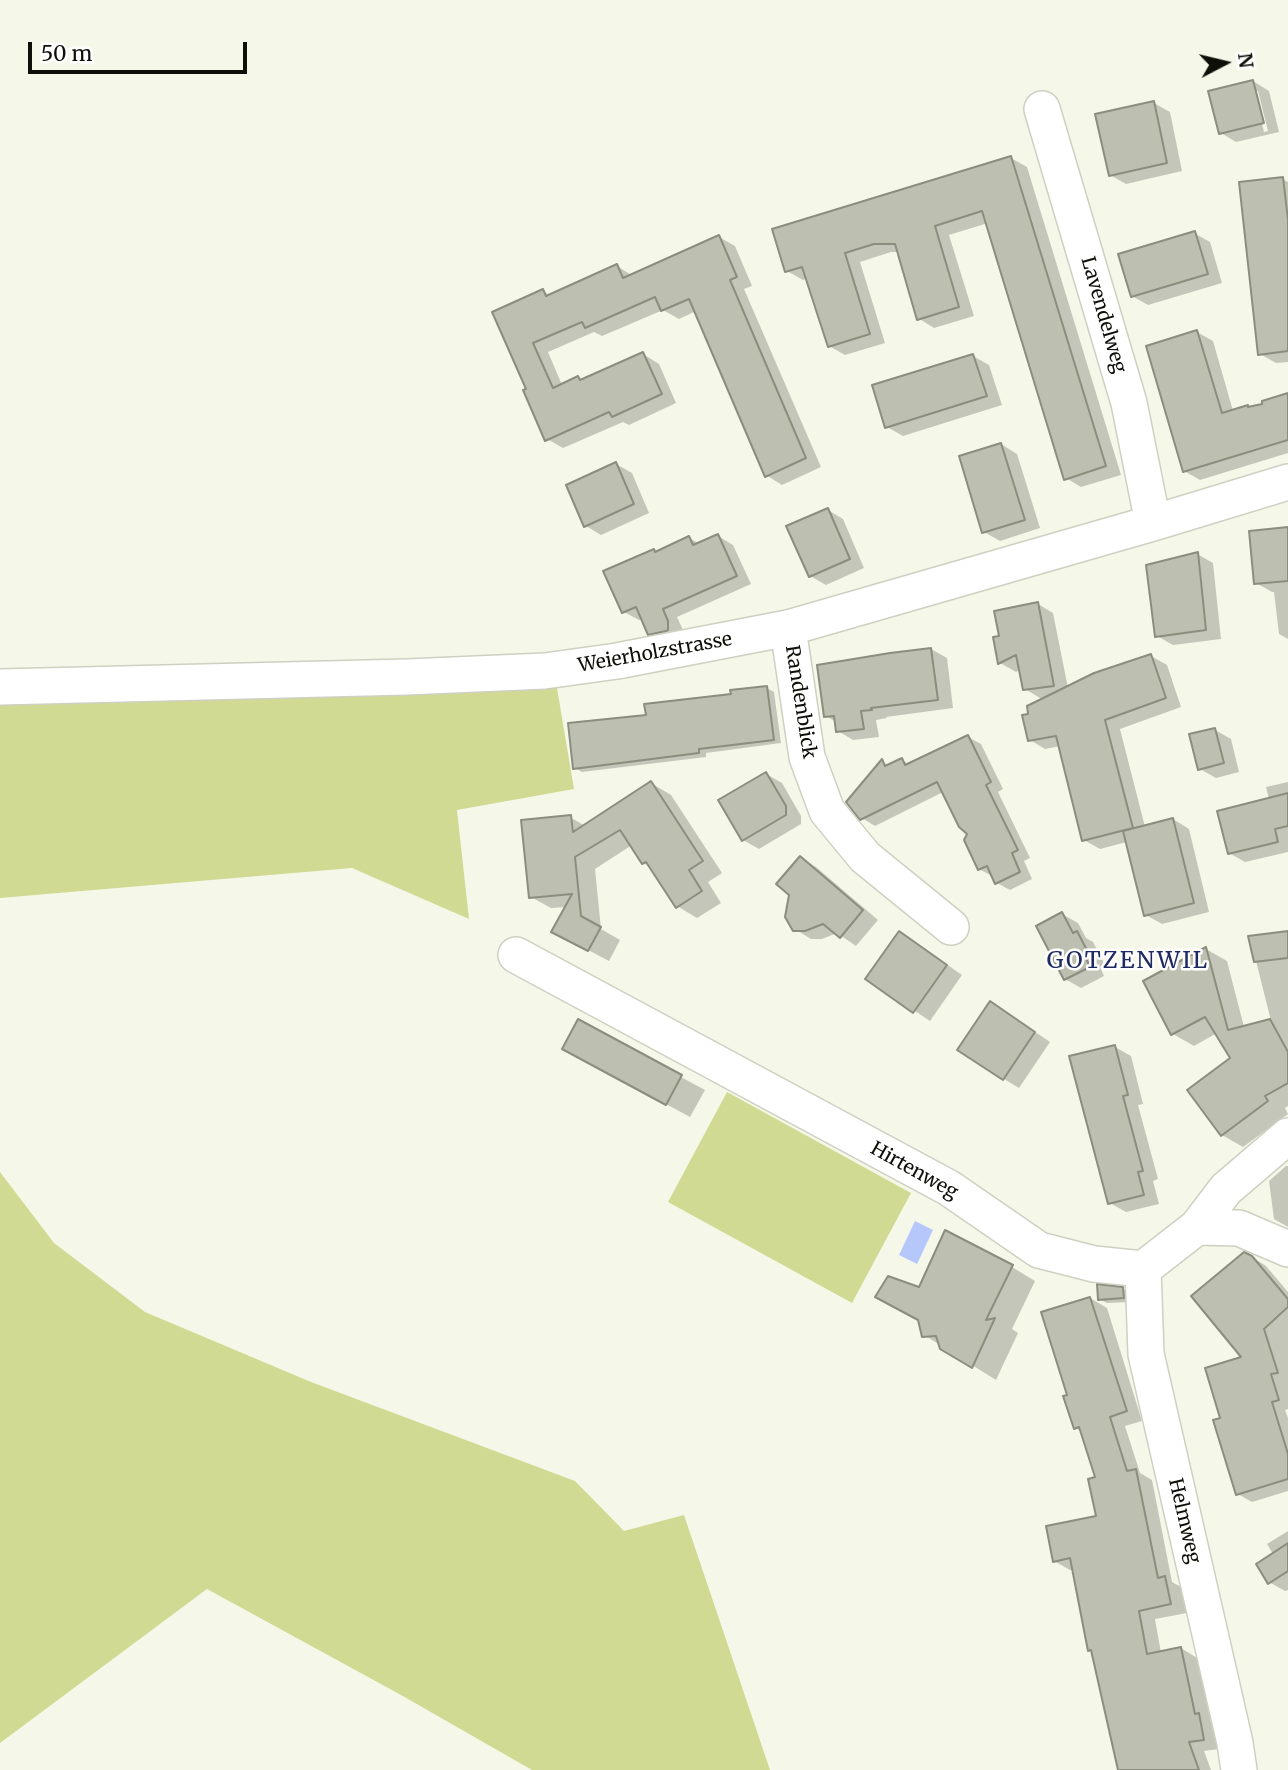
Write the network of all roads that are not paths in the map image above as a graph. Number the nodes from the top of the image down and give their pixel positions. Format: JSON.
{"nodes":[{"id":1,"x":1042,"y":109,"type":"dead end"},
{"id":2,"x":1288,"y":482,"type":"edge"},
{"id":3,"x":1153,"y":523,"type":"junction"},
{"id":4,"x":788,"y":628,"type":"junction"},
{"id":5,"x":0,"y":687,"type":"edge"},
{"id":6,"x":951,"y":926,"type":"dead end"},
{"id":7,"x":516,"y":955,"type":"dead end"},
{"id":8,"x":1288,"y":1136,"type":"edge"},
{"id":9,"x":1197,"y":1227,"type":"junction"},
{"id":10,"x":1288,"y":1249,"type":"edge"},
{"id":11,"x":1143,"y":1269,"type":"junction"},
{"id":12,"x":1239,"y":1770,"type":"edge"}],
"edges":[{"from":1,"to":3,"type":"street","name":"Lavendelweg"},
{"from":2,"to":3,"type":"street","name":"Weierholzstrasse"},
{"from":3,"to":4,"type":"street","name":"Weierholzstrasse"},
{"from":4,"to":5,"type":"street","name":"Weierholzstrasse"},
{"from":4,"to":6,"type":"street","name":"Randenblick"},
{"from":7,"to":11,"type":"street","name":"Hirtenweg"},
{"from":8,"to":9,"type":"street"},
{"from":9,"to":10,"type":"street"},
{"from":9,"to":11,"type":"street"},
{"from":11,"to":12,"type":"street","name":"Helmweg"}]}
